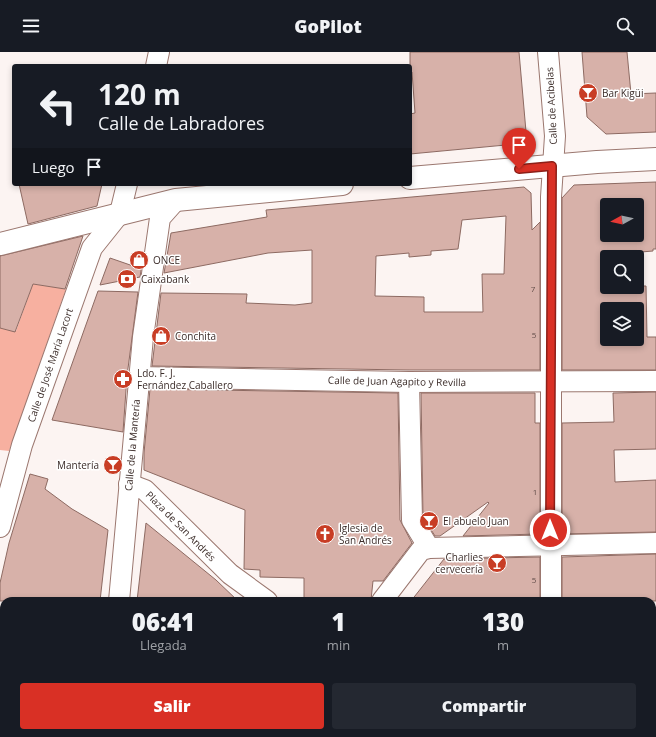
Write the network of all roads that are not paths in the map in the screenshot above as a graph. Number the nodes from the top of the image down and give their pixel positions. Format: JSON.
{"nodes":[{"id":1,"x":159,"y":52,"type":"edge"},
{"id":2,"x":548,"y":52,"type":"edge"},
{"id":3,"x":156,"y":64,"type":"edge"},
{"id":4,"x":656,"y":159,"type":"edge"},
{"id":5,"x":552,"y":166,"type":"junction"},
{"id":6,"x":412,"y":178,"type":"edge"},
{"id":7,"x":127,"y":186,"type":"edge"},
{"id":8,"x":321,"y":186,"type":"edge"},
{"id":9,"x":176,"y":200,"type":"junction"},
{"id":10,"x":120,"y":213,"type":"junction"},
{"id":11,"x":0,"y":244,"type":"edge"},
{"id":12,"x":138,"y":377,"type":"junction"},
{"id":13,"x":656,"y":381,"type":"edge"},
{"id":14,"x":409,"y":382,"type":"junction"},
{"id":15,"x":550,"y":382,"type":"junction"},
{"id":16,"x":129,"y":484,"type":"junction"},
{"id":17,"x":0,"y":527,"type":"edge"},
{"id":18,"x":656,"y":543,"type":"edge"},
{"id":19,"x":550,"y":545,"type":"junction"},
{"id":20,"x":429,"y":548,"type":"junction"},
{"id":21,"x":119,"y":597,"type":"edge"},
{"id":22,"x":262,"y":597,"type":"edge"},
{"id":23,"x":385,"y":597,"type":"edge"},
{"id":24,"x":550,"y":597,"type":"edge"}],
"edges":[{"from":1,"to":3,"type":"street"},
{"from":2,"to":5,"type":"street","name":"Calle de Acibelas"},
{"from":4,"to":5,"type":"street"},
{"from":5,"to":6,"type":"street"},
{"from":5,"to":15,"type":"street","name":"Calle de Acibelas"},
{"from":7,"to":10,"type":"street"},
{"from":8,"to":9,"type":"street"},
{"from":9,"to":10,"type":"street"},
{"from":9,"to":12,"type":"street","name":"Calle de la Mantería"},
{"from":10,"to":11,"type":"street"},
{"from":10,"to":17,"type":"street","name":"Calle de José María Lacort"},
{"from":12,"to":14,"type":"street","name":"Calle de Juan Agapito y Revilla"},
{"from":12,"to":16,"type":"street","name":"Calle de la Mantería"},
{"from":13,"to":15,"type":"street","name":"Calle de Juan Agapito y Revilla"},
{"from":14,"to":15,"type":"street","name":"Calle de Juan Agapito y Revilla"},
{"from":14,"to":20,"type":"street"},
{"from":15,"to":19,"type":"street","name":"Calle de Acibelas"},
{"from":16,"to":21,"type":"street","name":"Calle de la Mantería"},
{"from":16,"to":22,"type":"street","name":"Plaza de San Andrés"},
{"from":18,"to":19,"type":"street"},
{"from":19,"to":20,"type":"street"},
{"from":19,"to":24,"type":"street","name":"Calle de Acibelas"},
{"from":20,"to":23,"type":"street"}]}
